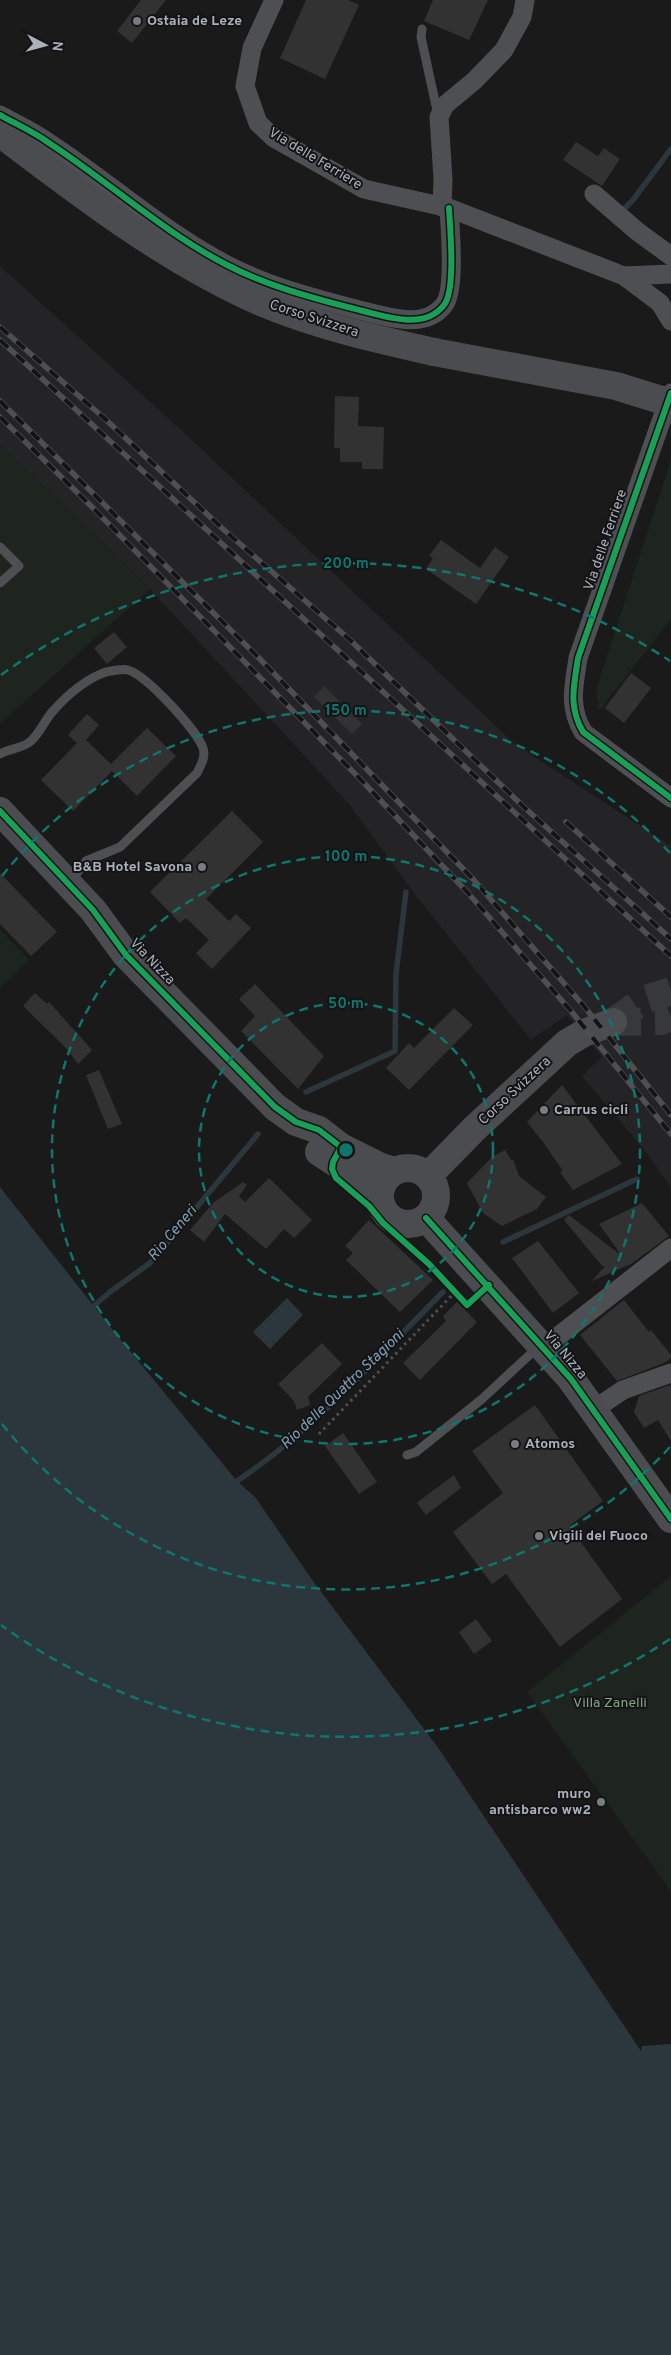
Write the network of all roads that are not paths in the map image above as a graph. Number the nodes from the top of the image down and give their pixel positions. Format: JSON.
{"nodes":[{"id":1,"x":274,"y":0,"type":"edge"},
{"id":2,"x":525,"y":0,"type":"edge"},
{"id":3,"x":422,"y":29,"type":"dead end"},
{"id":4,"x":0,"y":115,"type":"edge"},
{"id":5,"x":438,"y":117,"type":"junction"},
{"id":6,"x":0,"y":133,"type":"edge"},
{"id":7,"x":594,"y":194,"type":"dead end"},
{"id":8,"x":445,"y":207,"type":"junction"},
{"id":9,"x":671,"y":256,"type":"edge"},
{"id":10,"x":671,"y":274,"type":"edge"},
{"id":11,"x":624,"y":276,"type":"junction"},
{"id":12,"x":671,"y":321,"type":"edge"},
{"id":13,"x":671,"y":392,"type":"edge"},
{"id":14,"x":671,"y":402,"type":"edge"},
{"id":15,"x":0,"y":547,"type":"edge"},
{"id":16,"x":0,"y":583,"type":"edge"},
{"id":17,"x":0,"y":754,"type":"edge"},
{"id":18,"x":671,"y":798,"type":"edge"},
{"id":19,"x":0,"y":811,"type":"edge"},
{"id":20,"x":69,"y":883,"type":"junction"},
{"id":21,"x":613,"y":1022,"type":"dead end"},
{"id":22,"x":428,"y":1176,"type":"junction"},
{"id":23,"x":388,"y":1180,"type":"junction"},
{"id":24,"x":426,"y":1218,"type":"junction"},
{"id":25,"x":671,"y":1248,"type":"edge"},
{"id":26,"x":542,"y":1346,"type":"junction"},
{"id":27,"x":671,"y":1374,"type":"edge"},
{"id":28,"x":593,"y":1410,"type":"junction"},
{"id":29,"x":407,"y":1455,"type":"dead end"},
{"id":30,"x":671,"y":1519,"type":"edge"}],
"edges":[{"from":1,"to":8,"type":"street","name":"Via delle Ferriere"},
{"from":2,"to":5,"type":"street"},
{"from":3,"to":5,"type":"lane"},
{"from":4,"to":8,"type":"street"},
{"from":5,"to":8,"type":"street"},
{"from":6,"to":14,"type":"main road","name":"Corso Svizzera","bridge":true},
{"from":7,"to":9,"type":"street"},
{"from":8,"to":11,"type":"street","name":"Via delle Ferriere"},
{"from":10,"to":11,"type":"street","name":"Via delle Ferriere"},
{"from":11,"to":12,"type":"street"},
{"from":13,"to":18,"type":"street","name":"Via delle Ferriere"},
{"from":15,"to":16,"type":"lane"},
{"from":17,"to":20,"type":"lane"},
{"from":19,"to":20,"type":"main road","name":"Via Nizza"},
{"from":20,"to":23,"type":"main road","name":"Via Nizza"},
{"from":21,"to":22,"type":"main road","name":"Corso Svizzera"},
{"from":22,"to":23,"type":"main road"},
{"from":22,"to":24,"type":"main road"},
{"from":23,"to":24,"type":"main road"},
{"from":24,"to":26,"type":"main road","name":"Via Nizza"},
{"from":25,"to":26,"type":"street","name":"Via Nizza"},
{"from":26,"to":28,"type":"main road","name":"Via Nizza"},
{"from":26,"to":29,"type":"lane"},
{"from":27,"to":28,"type":"street"},
{"from":28,"to":30,"type":"main road","name":"Via Nizza"}]}
